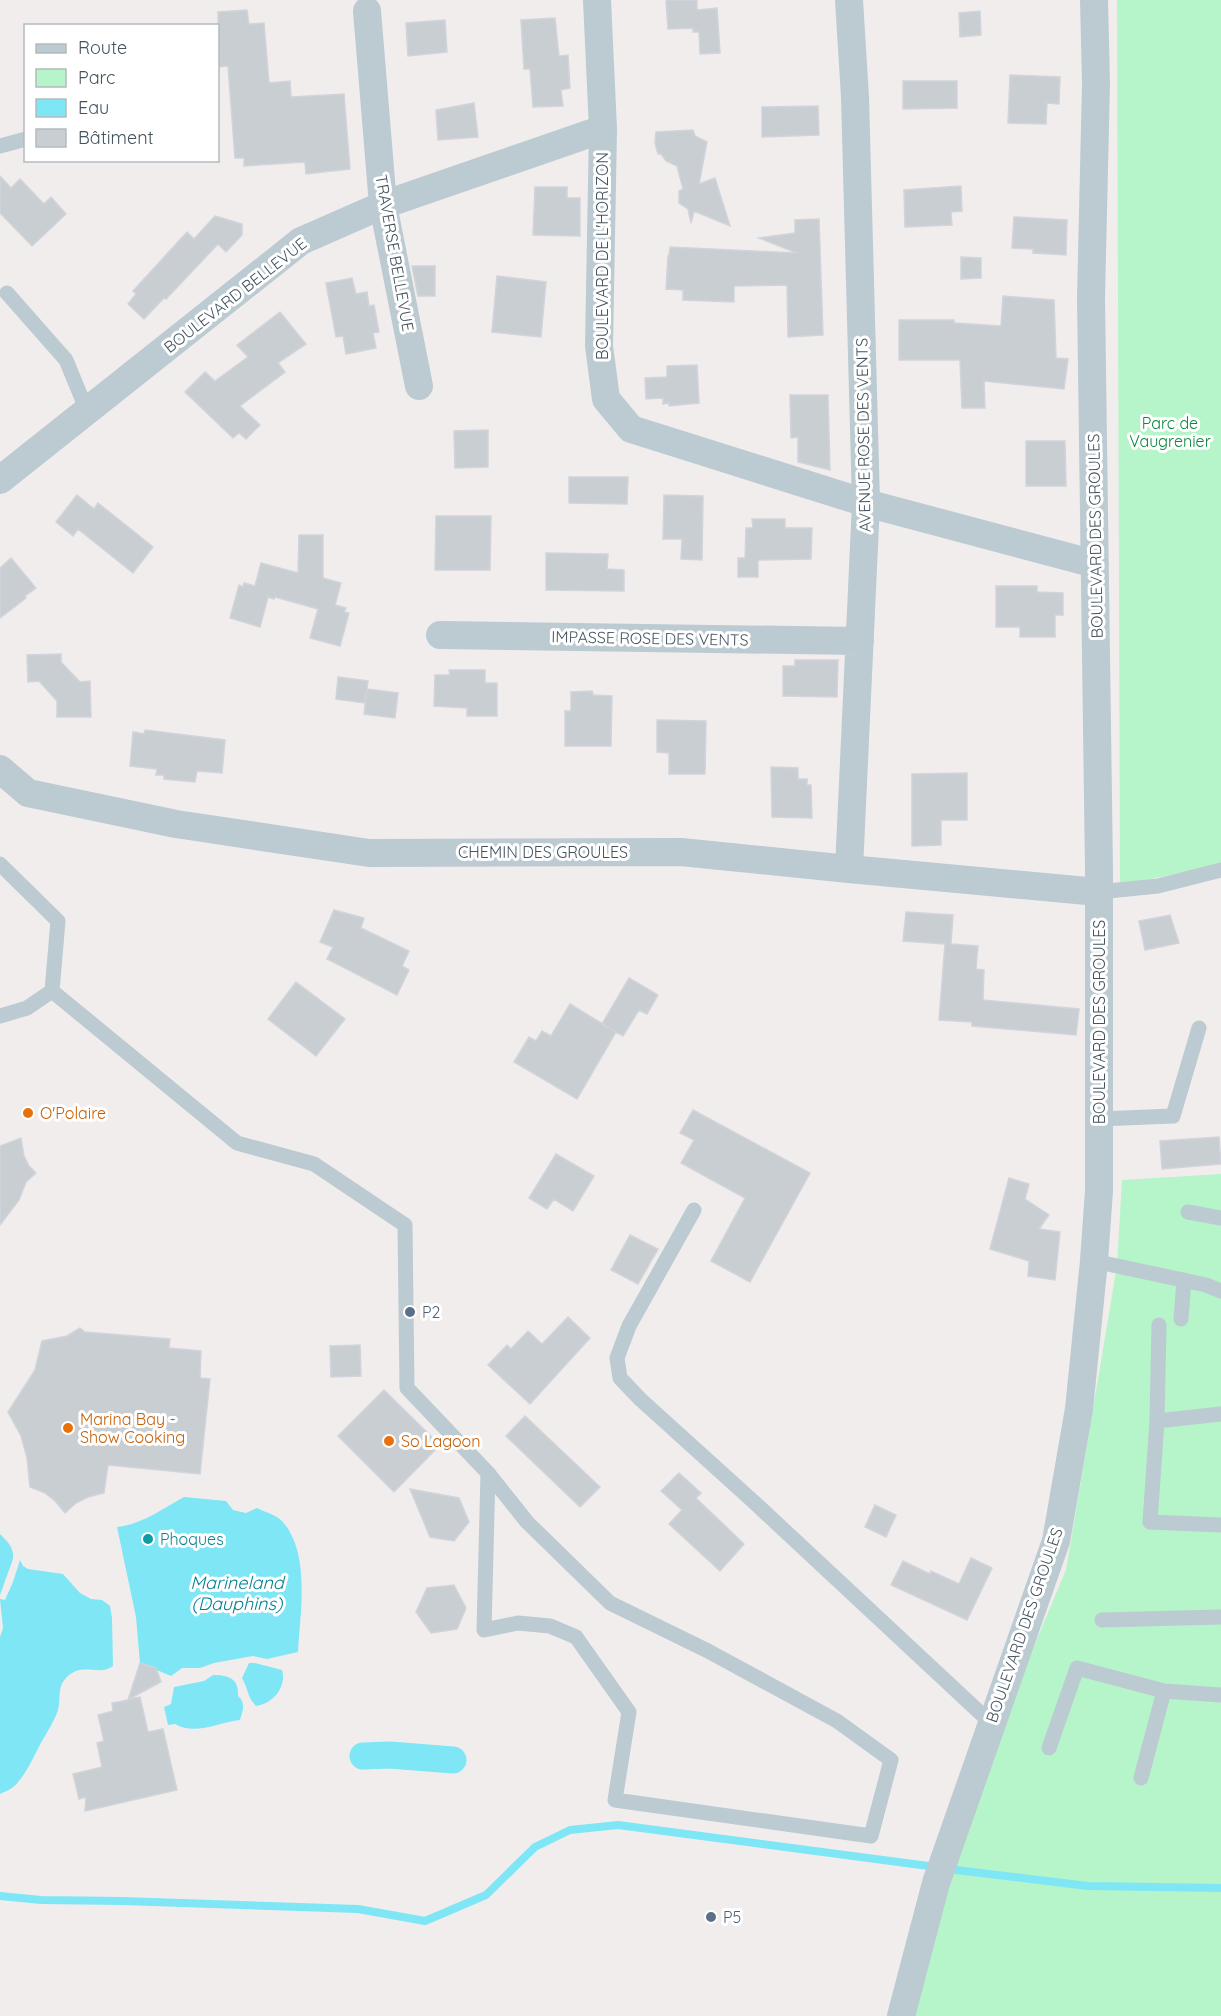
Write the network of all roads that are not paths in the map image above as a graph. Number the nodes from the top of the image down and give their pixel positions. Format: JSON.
{"nodes":[{"id":1,"x":597,"y":0,"type":"edge"},
{"id":2,"x":849,"y":0,"type":"edge"},
{"id":3,"x":1094,"y":0,"type":"edge"},
{"id":4,"x":367,"y":11,"type":"dead end"},
{"id":5,"x":603,"y":129,"type":"junction"},
{"id":6,"x":24,"y":140,"type":"edge"},
{"id":7,"x":0,"y":146,"type":"edge"},
{"id":8,"x":383,"y":205,"type":"junction"},
{"id":9,"x":8,"y":293,"type":"dead end"},
{"id":10,"x":419,"y":386,"type":"dead end"},
{"id":11,"x":87,"y":411,"type":"junction"},
{"id":12,"x":0,"y":480,"type":"edge"},
{"id":13,"x":866,"y":503,"type":"junction"},
{"id":14,"x":1095,"y":564,"type":"junction"},
{"id":15,"x":440,"y":635,"type":"dead end"},
{"id":16,"x":860,"y":641,"type":"junction"},
{"id":17,"x":0,"y":769,"type":"edge"},
{"id":18,"x":0,"y":864,"type":"edge"},
{"id":19,"x":849,"y":869,"type":"junction"},
{"id":20,"x":1221,"y":870,"type":"edge"},
{"id":21,"x":1098,"y":892,"type":"junction"},
{"id":22,"x":52,"y":991,"type":"junction"},
{"id":23,"x":0,"y":1016,"type":"edge"},
{"id":24,"x":1199,"y":1028,"type":"dead end"},
{"id":25,"x":1099,"y":1119,"type":"junction"},
{"id":26,"x":694,"y":1210,"type":"dead end"},
{"id":27,"x":1188,"y":1212,"type":"dead end"},
{"id":28,"x":1221,"y":1218,"type":"edge"},
{"id":29,"x":1094,"y":1261,"type":"junction"},
{"id":30,"x":1184,"y":1280,"type":"junction"},
{"id":31,"x":1221,"y":1291,"type":"edge"},
{"id":32,"x":1181,"y":1319,"type":"dead end"},
{"id":33,"x":1159,"y":1325,"type":"dead end"},
{"id":34,"x":1221,"y":1414,"type":"edge"},
{"id":35,"x":1157,"y":1421,"type":"junction"},
{"id":36,"x":488,"y":1473,"type":"junction"},
{"id":37,"x":1221,"y":1525,"type":"edge"},
{"id":38,"x":1221,"y":1617,"type":"edge"},
{"id":39,"x":1102,"y":1620,"type":"dead end"},
{"id":40,"x":1164,"y":1691,"type":"junction"},
{"id":41,"x":1221,"y":1695,"type":"edge"},
{"id":42,"x":991,"y":1723,"type":"junction"},
{"id":43,"x":1049,"y":1748,"type":"dead end"},
{"id":44,"x":1141,"y":1778,"type":"dead end"},
{"id":45,"x":901,"y":2016,"type":"edge"}],
"edges":[{"from":1,"to":5,"type":"street","name":"BOULEVARD DE L'HORIZON"},
{"from":2,"to":13,"type":"street","name":"AVENUE ROSE DES VENTS"},
{"from":3,"to":14,"type":"street","name":"BOULEVARD DES GROULES"},
{"from":4,"to":8,"type":"street","name":"TRAVERSE BELLEVUE"},
{"from":5,"to":8,"type":"street","name":"BOULEVARD BELLEVUE"},
{"from":5,"to":13,"type":"street","name":"BOULEVARD DE L'HORIZON"},
{"from":6,"to":7,"type":"lane"},
{"from":8,"to":10,"type":"street","name":"TRAVERSE BELLEVUE"},
{"from":8,"to":11,"type":"street","name":"BOULEVARD BELLEVUE"},
{"from":9,"to":11,"type":"lane"},
{"from":11,"to":12,"type":"street","name":"BOULEVARD BELLEVUE"},
{"from":13,"to":14,"type":"street","name":"BOULEVARD DE L'HORIZON"},
{"from":13,"to":16,"type":"street","name":"AVENUE ROSE DES VENTS"},
{"from":14,"to":21,"type":"street","name":"BOULEVARD DES GROULES"},
{"from":15,"to":16,"type":"street","name":"IMPASSE ROSE DES VENTS"},
{"from":16,"to":19,"type":"street","name":"AVENUE ROSE DES VENTS"},
{"from":17,"to":19,"type":"street","name":"CHEMIN DES GROULES"},
{"from":18,"to":22,"type":"lane"},
{"from":19,"to":21,"type":"street","name":"CHEMIN DES GROULES"},
{"from":20,"to":21,"type":"lane"},
{"from":21,"to":25,"type":"street","name":"BOULEVARD DES GROULES"},
{"from":22,"to":23,"type":"lane"},
{"from":22,"to":36,"type":"lane"},
{"from":24,"to":25,"type":"lane"},
{"from":25,"to":29,"type":"street","name":"BOULEVARD DES GROULES"},
{"from":26,"to":42,"type":"lane"},
{"from":27,"to":28,"type":"lane"},
{"from":29,"to":30,"type":"lane"},
{"from":29,"to":42,"type":"street","name":"BOULEVARD DES GROULES"},
{"from":30,"to":31,"type":"lane"},
{"from":30,"to":32,"type":"lane"},
{"from":33,"to":35,"type":"lane"},
{"from":34,"to":35,"type":"lane"},
{"from":35,"to":37,"type":"lane"},
{"from":36,"to":36,"type":"lane"},
{"from":38,"to":39,"type":"lane"},
{"from":40,"to":41,"type":"lane"},
{"from":40,"to":43,"type":"lane"},
{"from":40,"to":44,"type":"lane"},
{"from":42,"to":45,"type":"street","name":"BOULEVARD DES GROULES"}]}
